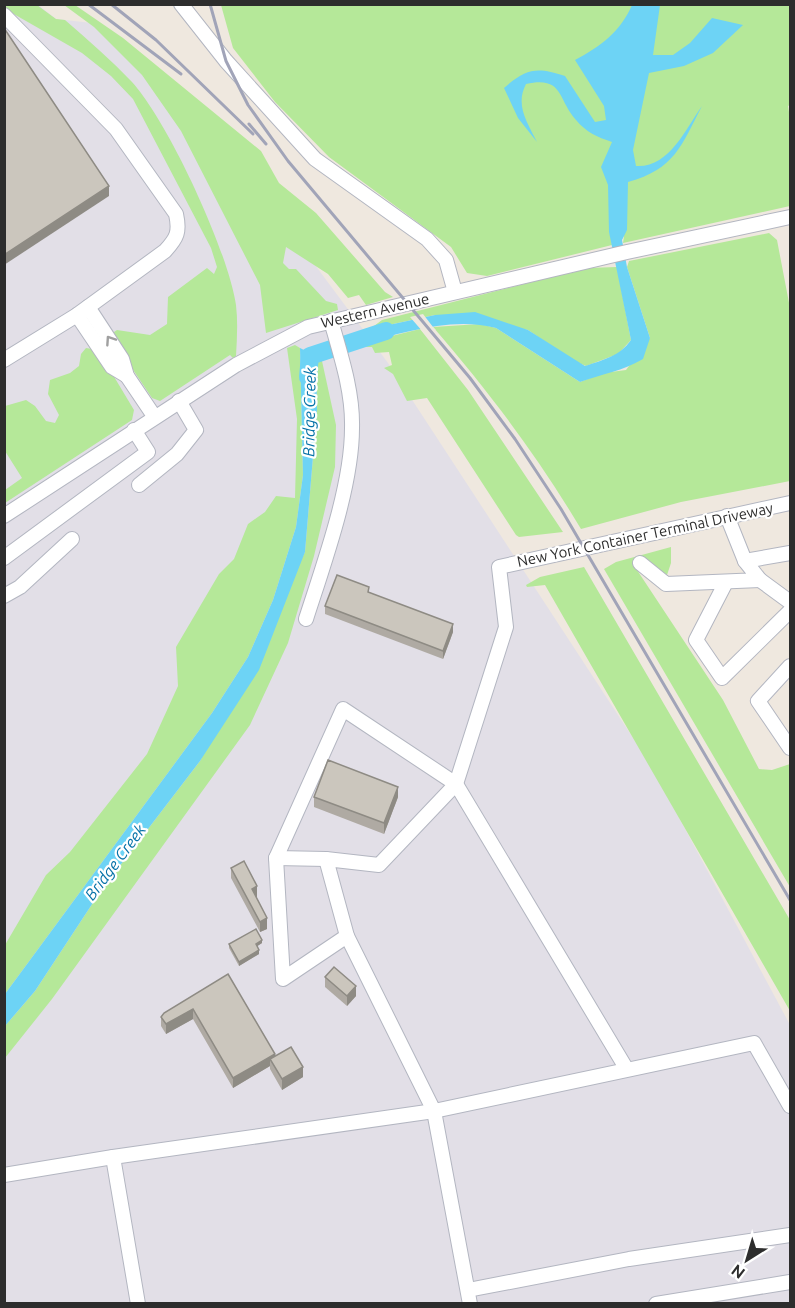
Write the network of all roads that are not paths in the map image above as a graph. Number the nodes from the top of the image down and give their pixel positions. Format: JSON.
{"nodes":[{"id":1,"x":181,"y":4,"type":"edge"},
{"id":2,"x":4,"y":15,"type":"edge"},
{"id":3,"x":790,"y":217,"type":"edge"},
{"id":4,"x":455,"y":292,"type":"junction"},
{"id":5,"x":82,"y":311,"type":"junction"},
{"id":6,"x":332,"y":321,"type":"junction"},
{"id":7,"x":4,"y":360,"type":"edge"},
{"id":8,"x":179,"y":401,"type":"junction"},
{"id":9,"x":154,"y":416,"type":"junction"},
{"id":10,"x":134,"y":430,"type":"junction"},
{"id":11,"x":139,"y":485,"type":"dead end"},
{"id":12,"x":790,"y":503,"type":"edge"},
{"id":13,"x":4,"y":516,"type":"edge"},
{"id":14,"x":727,"y":516,"type":"junction"},
{"id":15,"x":72,"y":539,"type":"dead end"},
{"id":16,"x":790,"y":553,"type":"edge"},
{"id":17,"x":4,"y":558,"type":"edge"},
{"id":18,"x":745,"y":561,"type":"junction"},
{"id":19,"x":640,"y":563,"type":"dead end"},
{"id":20,"x":760,"y":580,"type":"junction"},
{"id":21,"x":726,"y":582,"type":"junction"},
{"id":22,"x":4,"y":596,"type":"edge"},
{"id":23,"x":790,"y":602,"type":"edge"},
{"id":24,"x":790,"y":611,"type":"edge"},
{"id":25,"x":306,"y":619,"type":"dead end"},
{"id":26,"x":790,"y":666,"type":"edge"},
{"id":27,"x":790,"y":748,"type":"edge"},
{"id":28,"x":456,"y":784,"type":"junction"},
{"id":29,"x":276,"y":858,"type":"junction"},
{"id":30,"x":326,"y":859,"type":"junction"},
{"id":31,"x":347,"y":936,"type":"junction"},
{"id":32,"x":626,"y":1068,"type":"junction"},
{"id":33,"x":790,"y":1106,"type":"edge"},
{"id":34,"x":434,"y":1111,"type":"junction"},
{"id":35,"x":113,"y":1157,"type":"junction"},
{"id":36,"x":4,"y":1175,"type":"edge"},
{"id":37,"x":790,"y":1235,"type":"edge"},
{"id":38,"x":790,"y":1282,"type":"edge"},
{"id":39,"x":469,"y":1297,"type":"edge"},
{"id":40,"x":138,"y":1304,"type":"edge"},
{"id":41,"x":656,"y":1304,"type":"edge"}],
"edges":[{"from":1,"to":4,"type":"street"},
{"from":2,"to":5,"type":"street"},
{"from":3,"to":4,"type":"street","name":"Western Avenue"},
{"from":4,"to":6,"type":"street","name":"Western Avenue"},
{"from":5,"to":7,"type":"street"},
{"from":5,"to":9,"type":"street"},
{"from":6,"to":8,"type":"street","name":"Western Avenue"},
{"from":6,"to":25,"type":"street"},
{"from":8,"to":9,"type":"street","name":"Western Avenue"},
{"from":8,"to":11,"type":"street"},
{"from":9,"to":10,"type":"street","name":"Western Avenue"},
{"from":10,"to":13,"type":"street","name":"Western Avenue"},
{"from":10,"to":17,"type":"street"},
{"from":12,"to":14,"type":"street","name":"New York Container Terminal Driveway"},
{"from":14,"to":18,"type":"street"},
{"from":14,"to":28,"type":"street","name":"New York Container Terminal Driveway"},
{"from":15,"to":22,"type":"street"},
{"from":16,"to":18,"type":"street"},
{"from":18,"to":20,"type":"street"},
{"from":19,"to":21,"type":"street"},
{"from":20,"to":21,"type":"street"},
{"from":20,"to":23,"type":"street"},
{"from":21,"to":24,"type":"street"},
{"from":26,"to":27,"type":"street"},
{"from":28,"to":29,"type":"street"},
{"from":28,"to":30,"type":"street"},
{"from":28,"to":32,"type":"street"},
{"from":29,"to":30,"type":"street"},
{"from":29,"to":31,"type":"street"},
{"from":30,"to":31,"type":"street"},
{"from":31,"to":34,"type":"street"},
{"from":32,"to":33,"type":"street"},
{"from":32,"to":34,"type":"street"},
{"from":34,"to":35,"type":"street"},
{"from":34,"to":39,"type":"street"},
{"from":35,"to":36,"type":"street"},
{"from":35,"to":40,"type":"street"},
{"from":37,"to":39,"type":"street"},
{"from":38,"to":41,"type":"street"}]}
